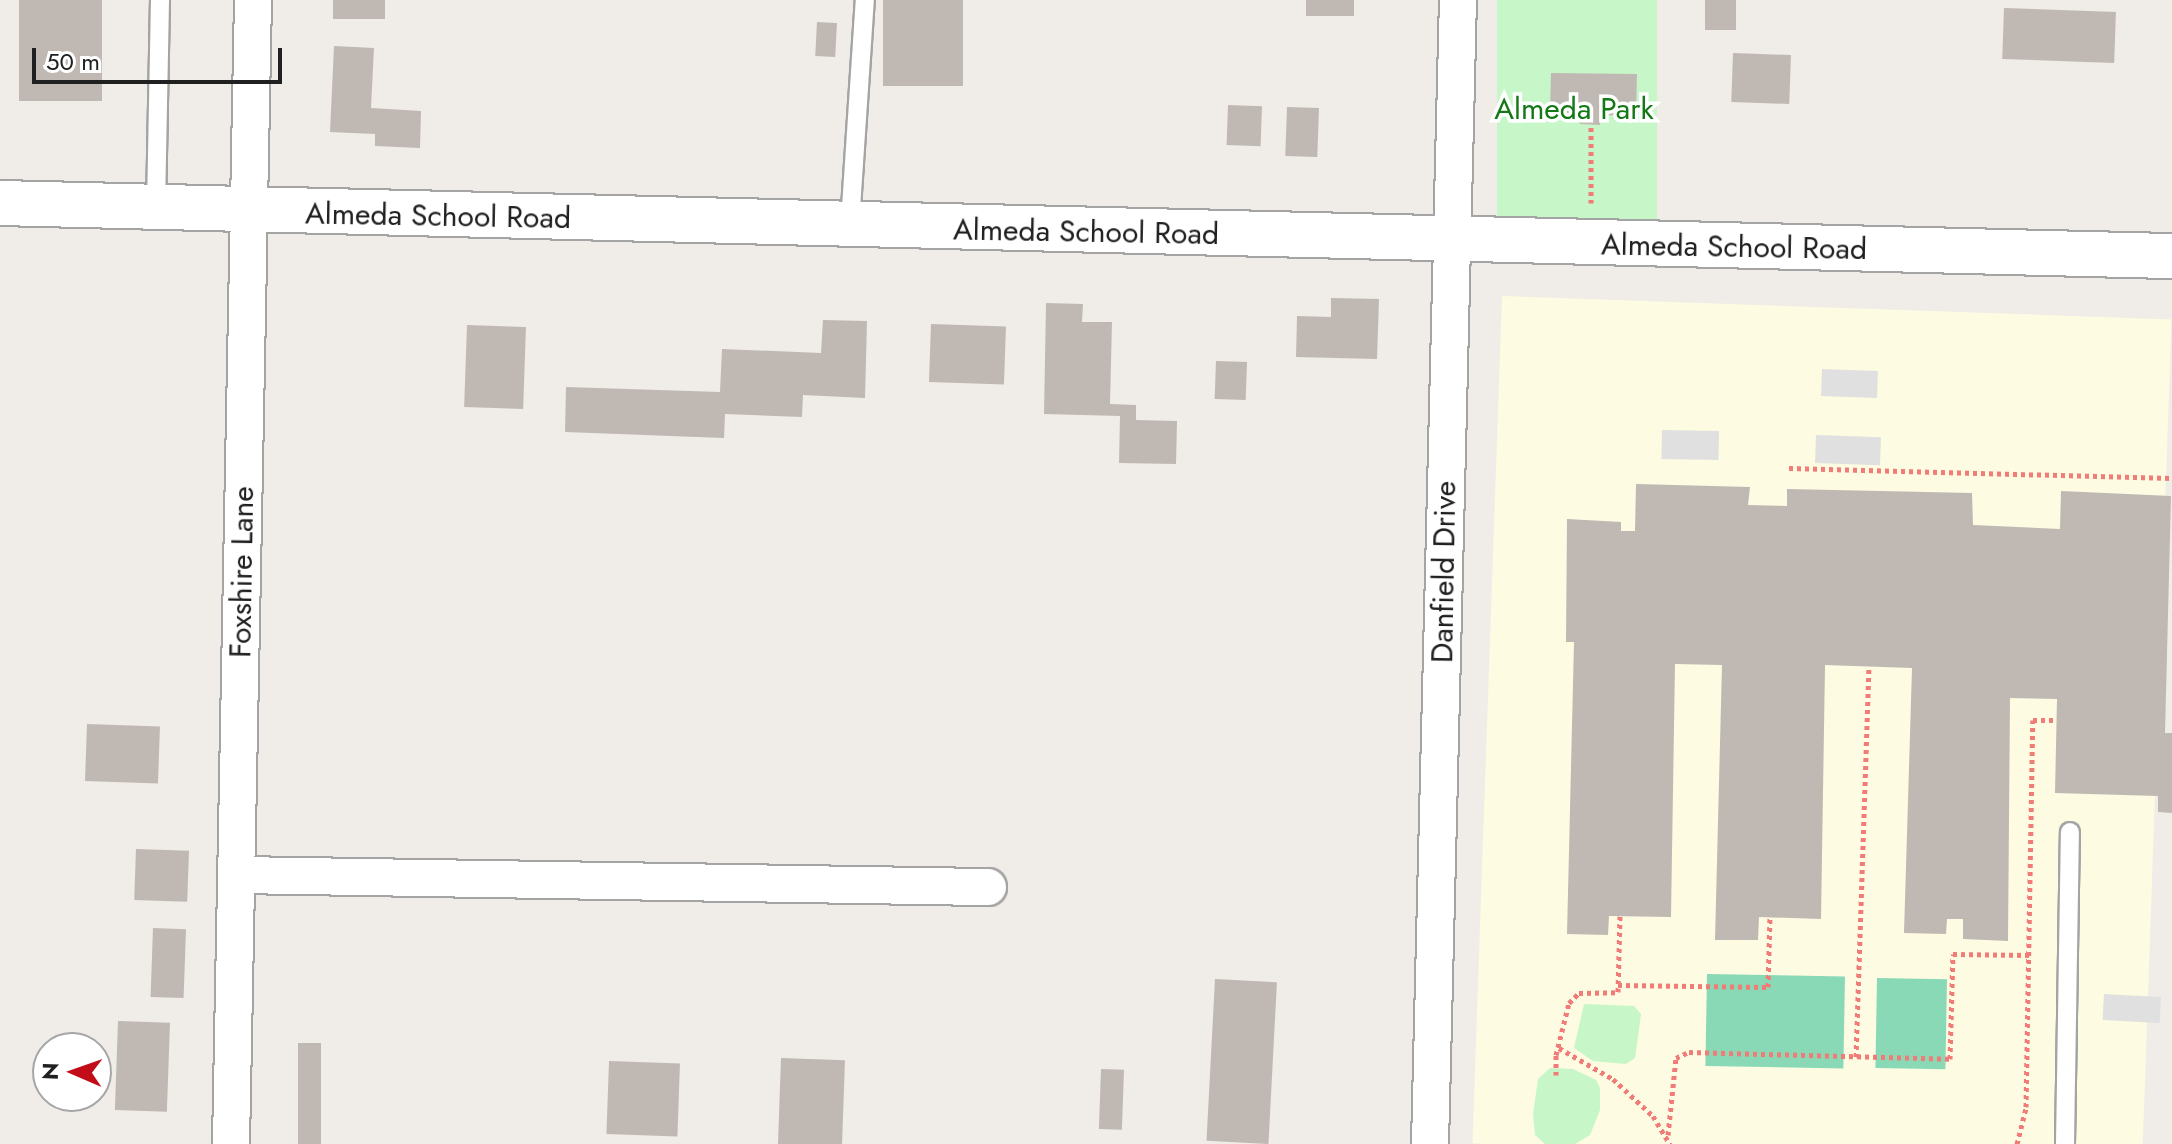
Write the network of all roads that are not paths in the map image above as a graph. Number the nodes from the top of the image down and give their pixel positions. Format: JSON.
{"nodes":[{"id":1,"x":160,"y":0,"type":"edge"},
{"id":2,"x":253,"y":0,"type":"edge"},
{"id":3,"x":865,"y":0,"type":"edge"},
{"id":4,"x":1458,"y":0,"type":"edge"},
{"id":5,"x":0,"y":203,"type":"edge"},
{"id":6,"x":156,"y":208,"type":"junction"},
{"id":7,"x":248,"y":211,"type":"junction"},
{"id":8,"x":850,"y":226,"type":"junction"},
{"id":9,"x":1453,"y":241,"type":"junction"},
{"id":10,"x":2172,"y":256,"type":"edge"},
{"id":11,"x":2070,"y":832,"type":"dead end"},
{"id":12,"x":237,"y":875,"type":"junction"},
{"id":13,"x":988,"y":887,"type":"dead end"},
{"id":14,"x":231,"y":1144,"type":"edge"},
{"id":15,"x":1430,"y":1144,"type":"edge"},
{"id":16,"x":2065,"y":1144,"type":"edge"}],
"edges":[{"from":1,"to":6,"type":"lane"},
{"from":2,"to":7,"type":"street","name":"Foxshire Lane"},
{"from":3,"to":8,"type":"lane"},
{"from":4,"to":9,"type":"street","name":"Danfield Drive"},
{"from":5,"to":6,"type":"street","name":"Almeda School Road"},
{"from":6,"to":7,"type":"street","name":"Almeda School Road"},
{"from":7,"to":8,"type":"street","name":"Almeda School Road"},
{"from":7,"to":12,"type":"street","name":"Foxshire Lane"},
{"from":8,"to":9,"type":"street","name":"Almeda School Road"},
{"from":9,"to":10,"type":"street","name":"Almeda School Road"},
{"from":9,"to":15,"type":"street","name":"Danfield Drive"},
{"from":11,"to":16,"type":"lane"},
{"from":12,"to":13,"type":"street"},
{"from":12,"to":14,"type":"street","name":"Foxshire Lane"}]}
